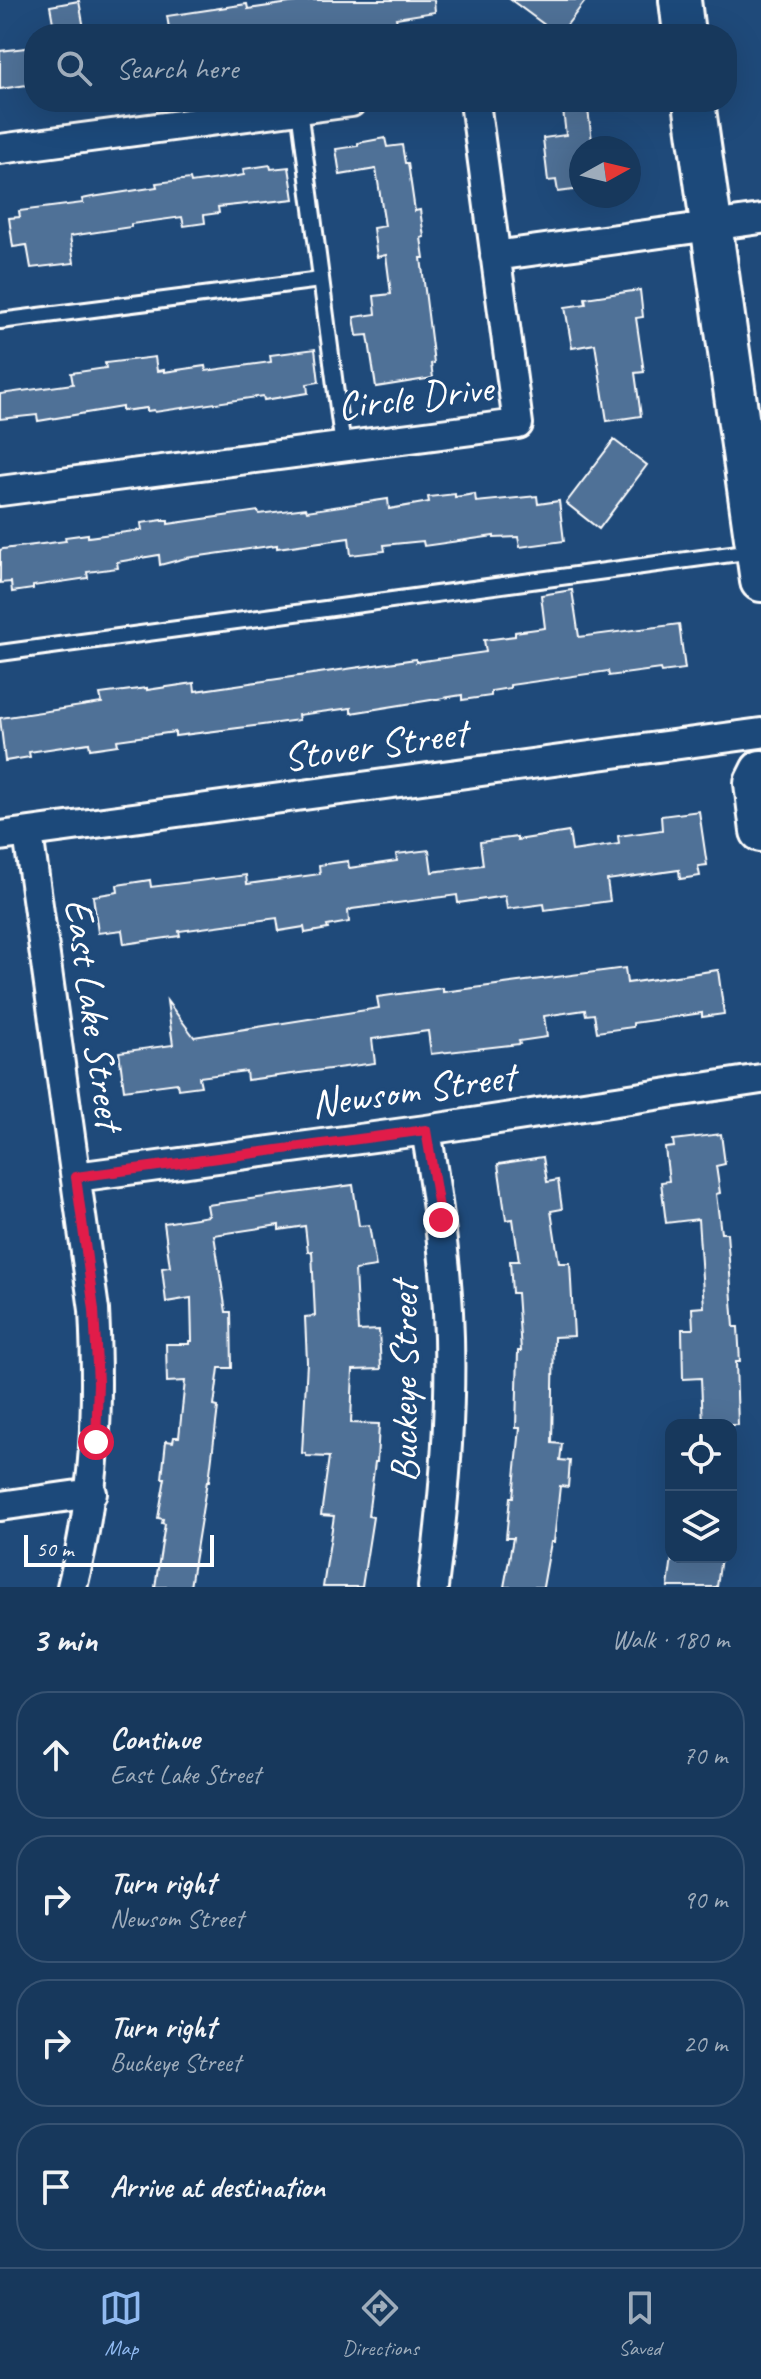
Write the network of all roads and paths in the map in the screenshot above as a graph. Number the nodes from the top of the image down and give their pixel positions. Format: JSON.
{"nodes":[{"id":1,"x":680,"y":0,"type":"edge"},
{"id":2,"x":683,"y":24,"type":"edge"},
{"id":3,"x":277,"y":112,"type":"edge"},
{"id":4,"x":299,"y":112,"type":"edge"},
{"id":5,"x":476,"y":112,"type":"edge"},
{"id":6,"x":695,"y":112,"type":"edge"},
{"id":7,"x":0,"y":149,"type":"edge"},
{"id":8,"x":761,"y":219,"type":"edge"},
{"id":9,"x":711,"y":225,"type":"junction"},
{"id":10,"x":495,"y":256,"type":"junction"},
{"id":11,"x":320,"y":280,"type":"junction"},
{"id":12,"x":0,"y":321,"type":"edge"},
{"id":13,"x":343,"y":447,"type":"junction"},
{"id":14,"x":0,"y":491,"type":"edge"},
{"id":15,"x":760,"y":561,"type":"edge"},
{"id":16,"x":0,"y":653,"type":"edge"},
{"id":17,"x":761,"y":733,"type":"edge"},
{"id":18,"x":761,"y":771,"type":"edge"},
{"id":19,"x":761,"y":831,"type":"edge"},
{"id":20,"x":28,"y":833,"type":"junction"},
{"id":21,"x":0,"y":836,"type":"edge"},
{"id":22,"x":761,"y":1079,"type":"edge"},
{"id":23,"x":426,"y":1130,"type":"junction"},
{"id":24,"x":76,"y":1177,"type":"junction"},
{"id":25,"x":92,"y":1493,"type":"junction"},
{"id":26,"x":0,"y":1506,"type":"edge"},
{"id":27,"x":72,"y":1587,"type":"edge"},
{"id":28,"x":433,"y":1587,"type":"edge"}],
"edges":[{"from":1,"to":2,"type":"street"},
{"from":3,"to":7,"type":"street"},
{"from":4,"to":11,"type":"lane"},
{"from":5,"to":10,"type":"street","name":"Circle Drive"},
{"from":6,"to":9,"type":"street"},
{"from":8,"to":9,"type":"street"},
{"from":9,"to":10,"type":"street"},
{"from":9,"to":15,"type":"street"},
{"from":10,"to":13,"type":"street","name":"Circle Drive"},
{"from":11,"to":12,"type":"lane"},
{"from":11,"to":13,"type":"lane"},
{"from":13,"to":14,"type":"street","name":"Circle Drive"},
{"from":15,"to":16,"type":"lane"},
{"from":17,"to":20,"type":"street","name":"Stover Street"},
{"from":18,"to":19,"type":"street"},
{"from":20,"to":21,"type":"street","name":"Stover Street"},
{"from":20,"to":24,"type":"street","name":"East Lake Street"},
{"from":22,"to":23,"type":"street","name":"Newsom Street"},
{"from":23,"to":24,"type":"street","name":"Newsom Street"},
{"from":23,"to":28,"type":"street","name":"Buckeye Street"},
{"from":24,"to":25,"type":"street","name":"East Lake Street"},
{"from":25,"to":26,"type":"street"},
{"from":25,"to":27,"type":"street","name":"East Lake Street"}]}
